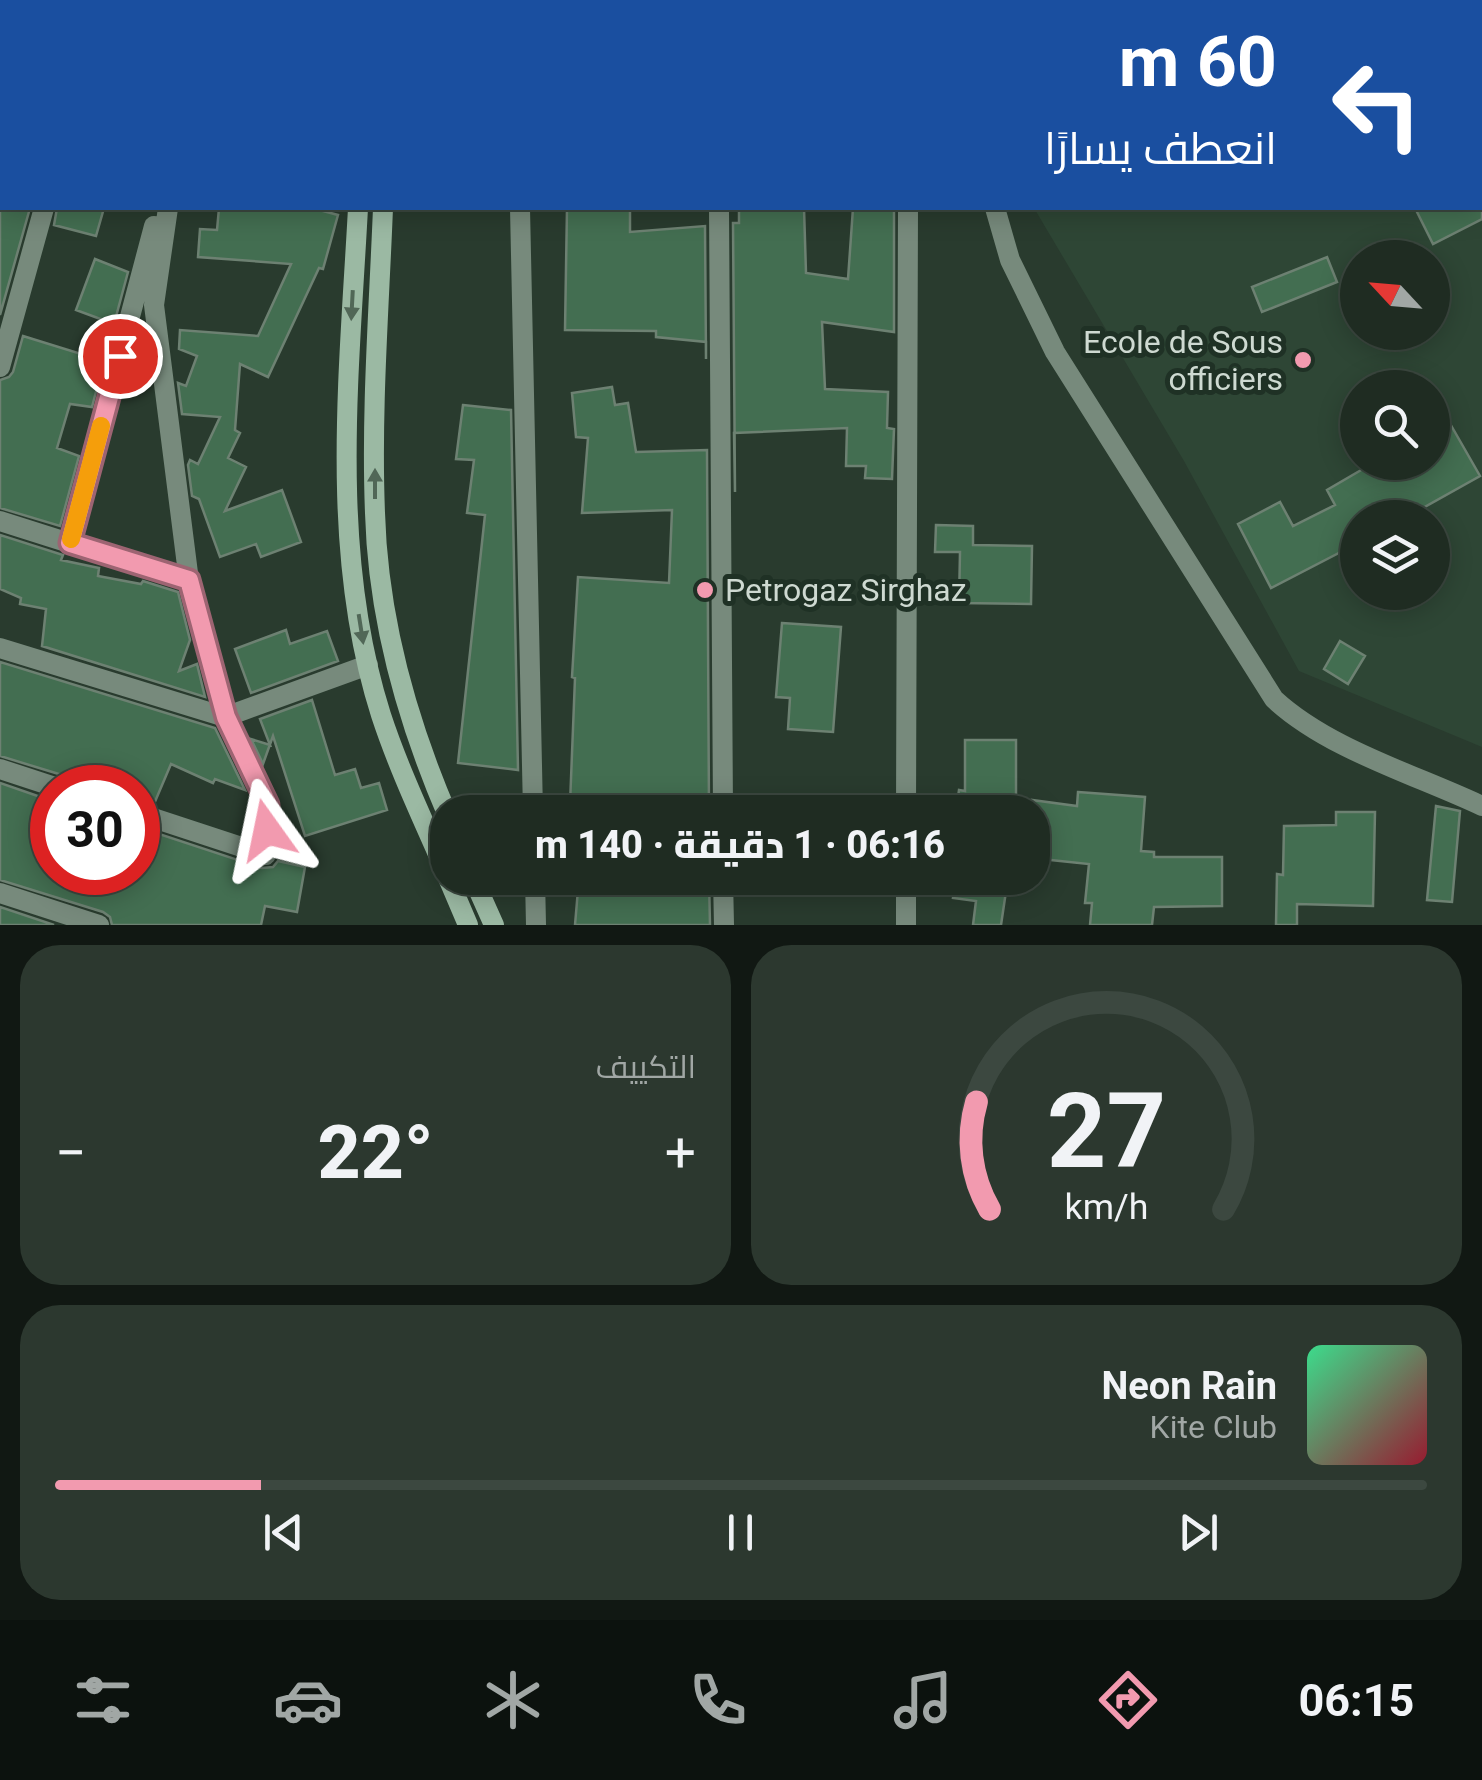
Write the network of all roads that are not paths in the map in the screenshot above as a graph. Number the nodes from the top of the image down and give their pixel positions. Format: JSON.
{"nodes":[{"id":1,"x":43,"y":210,"type":"edge"},
{"id":2,"x":158,"y":210,"type":"edge"},
{"id":3,"x":168,"y":210,"type":"edge"},
{"id":4,"x":354,"y":210,"type":"edge"},
{"id":5,"x":383,"y":210,"type":"edge"},
{"id":6,"x":520,"y":210,"type":"edge"},
{"id":7,"x":719,"y":210,"type":"edge"},
{"id":8,"x":908,"y":210,"type":"edge"},
{"id":9,"x":996,"y":210,"type":"edge"},
{"id":10,"x":0,"y":367,"type":"edge"},
{"id":11,"x":0,"y":521,"type":"edge"},
{"id":12,"x":70,"y":543,"type":"junction"},
{"id":13,"x":189,"y":580,"type":"junction"},
{"id":14,"x":0,"y":648,"type":"edge"},
{"id":15,"x":368,"y":665,"type":"junction"},
{"id":16,"x":226,"y":717,"type":"junction"},
{"id":17,"x":0,"y":769,"type":"edge"},
{"id":18,"x":30,"y":779,"type":"edge"},
{"id":19,"x":1442,"y":787,"type":"junction"},
{"id":20,"x":1482,"y":793,"type":"edge"},
{"id":21,"x":440,"y":795,"type":"edge"},
{"id":22,"x":533,"y":795,"type":"edge"},
{"id":23,"x":723,"y":795,"type":"edge"},
{"id":24,"x":906,"y":795,"type":"edge"},
{"id":25,"x":1482,"y":806,"type":"edge"},
{"id":26,"x":160,"y":820,"type":"edge"},
{"id":27,"x":430,"y":834,"type":"edge"},
{"id":28,"x":0,"y":893,"type":"edge"},
{"id":29,"x":456,"y":895,"type":"edge"},
{"id":30,"x":481,"y":895,"type":"edge"},
{"id":31,"x":535,"y":895,"type":"edge"},
{"id":32,"x":724,"y":895,"type":"edge"},
{"id":33,"x":906,"y":895,"type":"edge"},
{"id":34,"x":99,"y":925,"type":"edge"},
{"id":35,"x":468,"y":925,"type":"edge"},
{"id":36,"x":494,"y":925,"type":"edge"},
{"id":37,"x":536,"y":925,"type":"edge"},
{"id":38,"x":724,"y":925,"type":"edge"},
{"id":39,"x":906,"y":925,"type":"edge"}],
"edges":[{"from":1,"to":10,"type":"street"},
{"from":2,"to":12,"type":"street"},
{"from":3,"to":13,"type":"street"},
{"from":4,"to":15,"type":"street","one_way":true},
{"from":21,"to":5,"type":"street","one_way":true},
{"from":6,"to":22,"type":"street"},
{"from":7,"to":23,"type":"street"},
{"from":8,"to":24,"type":"street"},
{"from":9,"to":19,"type":"street"},
{"from":11,"to":12,"type":"street"},
{"from":12,"to":13,"type":"street"},
{"from":13,"to":16,"type":"street"},
{"from":14,"to":16,"type":"street"},
{"from":15,"to":16,"type":"street"},
{"from":15,"to":27,"type":"street"},
{"from":16,"to":26,"type":"street"},
{"from":17,"to":18,"type":"street"},
{"from":19,"to":20,"type":"street"},
{"from":19,"to":25,"type":"street"},
{"from":28,"to":34,"type":"street"},
{"from":29,"to":35,"type":"street"},
{"from":30,"to":36,"type":"street"},
{"from":31,"to":37,"type":"street"},
{"from":32,"to":38,"type":"street"},
{"from":33,"to":39,"type":"street"}]}
